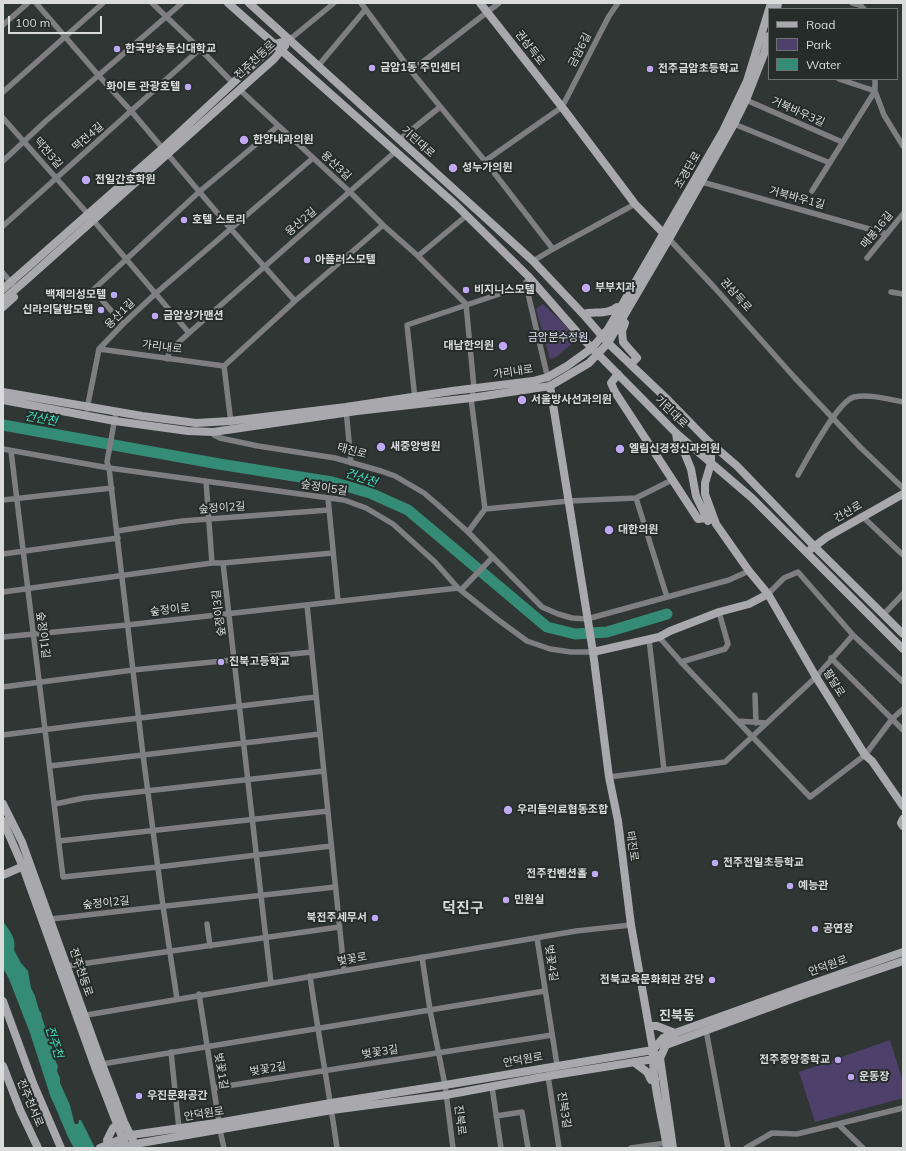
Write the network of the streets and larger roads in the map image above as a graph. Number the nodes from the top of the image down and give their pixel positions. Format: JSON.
{"nodes":[{"id":1,"x":28,"y":3,"type":"edge"},
{"id":2,"x":36,"y":3,"type":"edge"},
{"id":3,"x":103,"y":3,"type":"edge"},
{"id":4,"x":152,"y":3,"type":"edge"},
{"id":5,"x":182,"y":3,"type":"edge"},
{"id":6,"x":228,"y":3,"type":"edge"},
{"id":7,"x":249,"y":3,"type":"edge"},
{"id":8,"x":334,"y":3,"type":"edge"},
{"id":9,"x":362,"y":3,"type":"edge"},
{"id":10,"x":480,"y":3,"type":"edge"},
{"id":11,"x":499,"y":3,"type":"edge"},
{"id":12,"x":618,"y":3,"type":"edge"},
{"id":13,"x":852,"y":3,"type":"edge"},
{"id":14,"x":863,"y":8,"type":"edge"},
{"id":15,"x":365,"y":10,"type":"junction"},
{"id":16,"x":488,"y":13,"type":"junction"},
{"id":17,"x":768,"y":13,"type":"edge"},
{"id":18,"x":167,"y":17,"type":"junction"},
{"id":19,"x":3,"y":24,"type":"edge"},
{"id":20,"x":66,"y":37,"type":"junction"},
{"id":21,"x":289,"y":40,"type":"junction"},
{"id":22,"x":768,"y":42,"type":"edge"},
{"id":23,"x":275,"y":44,"type":"junction"},
{"id":24,"x":200,"y":49,"type":"junction"},
{"id":25,"x":283,"y":50,"type":"junction"},
{"id":26,"x":766,"y":55,"type":"edge"},
{"id":27,"x":318,"y":66,"type":"junction"},
{"id":28,"x":411,"y":71,"type":"junction"},
{"id":29,"x":99,"y":76,"type":"junction"},
{"id":30,"x":842,"y":80,"type":"edge"},
{"id":31,"x":875,"y":80,"type":"edge"},
{"id":32,"x":233,"y":83,"type":"junction"},
{"id":33,"x":240,"y":90,"type":"junction"},
{"id":34,"x":875,"y":91,"type":"junction"},
{"id":35,"x":3,"y":92,"type":"edge"},
{"id":36,"x":746,"y":100,"type":"junction"},
{"id":37,"x":440,"y":107,"type":"junction"},
{"id":38,"x":562,"y":107,"type":"junction"},
{"id":39,"x":132,"y":112,"type":"junction"},
{"id":40,"x":3,"y":118,"type":"edge"},
{"id":41,"x":734,"y":124,"type":"junction"},
{"id":42,"x":278,"y":126,"type":"junction"},
{"id":43,"x":399,"y":140,"type":"junction"},
{"id":44,"x":25,"y":141,"type":"junction"},
{"id":45,"x":842,"y":142,"type":"junction"},
{"id":46,"x":903,"y":146,"type":"edge"},
{"id":47,"x":165,"y":151,"type":"junction"},
{"id":48,"x":396,"y":151,"type":"junction"},
{"id":49,"x":313,"y":158,"type":"junction"},
{"id":50,"x":3,"y":161,"type":"edge"},
{"id":51,"x":485,"y":161,"type":"junction"},
{"id":52,"x":830,"y":162,"type":"junction"},
{"id":53,"x":57,"y":178,"type":"junction"},
{"id":54,"x":702,"y":182,"type":"junction"},
{"id":55,"x":199,"y":192,"type":"junction"},
{"id":56,"x":350,"y":192,"type":"junction"},
{"id":57,"x":812,"y":192,"type":"dead end"},
{"id":58,"x":635,"y":204,"type":"junction"},
{"id":59,"x":903,"y":214,"type":"edge"},
{"id":60,"x":466,"y":216,"type":"junction"},
{"id":61,"x":90,"y":217,"type":"junction"},
{"id":62,"x":383,"y":225,"type":"junction"},
{"id":63,"x":3,"y":226,"type":"edge"},
{"id":64,"x":230,"y":228,"type":"junction"},
{"id":65,"x":887,"y":234,"type":"junction"},
{"id":66,"x":667,"y":237,"type":"junction"},
{"id":67,"x":553,"y":249,"type":"junction"},
{"id":68,"x":418,"y":256,"type":"junction"},
{"id":69,"x":867,"y":258,"type":"dead end"},
{"id":70,"x":125,"y":260,"type":"junction"},
{"id":71,"x":533,"y":261,"type":"junction"},
{"id":72,"x":265,"y":266,"type":"junction"},
{"id":73,"x":36,"y":271,"type":"junction"},
{"id":74,"x":3,"y":273,"type":"edge"},
{"id":75,"x":528,"y":276,"type":"junction"},
{"id":76,"x":13,"y":285,"type":"junction"},
{"id":77,"x":526,"y":285,"type":"junction"},
{"id":78,"x":3,"y":290,"type":"edge"},
{"id":79,"x":892,"y":292,"type":"dead end"},
{"id":80,"x":155,"y":294,"type":"junction"},
{"id":81,"x":903,"y":294,"type":"edge"},
{"id":82,"x":3,"y":300,"type":"edge"},
{"id":83,"x":295,"y":300,"type":"junction"},
{"id":84,"x":466,"y":304,"type":"junction"},
{"id":85,"x":3,"y":307,"type":"edge"},
{"id":86,"x":620,"y":309,"type":"junction"},
{"id":87,"x":583,"y":314,"type":"junction"},
{"id":88,"x":622,"y":318,"type":"junction"},
{"id":89,"x":123,"y":324,"type":"junction"},
{"id":90,"x":189,"y":333,"type":"junction"},
{"id":91,"x":605,"y":340,"type":"junction"},
{"id":92,"x":99,"y":350,"type":"junction"},
{"id":93,"x":595,"y":351,"type":"junction"},
{"id":94,"x":167,"y":359,"type":"junction"},
{"id":95,"x":631,"y":364,"type":"junction"},
{"id":96,"x":224,"y":366,"type":"junction"},
{"id":97,"x":618,"y":374,"type":"junction"},
{"id":98,"x":548,"y":377,"type":"junction"},
{"id":99,"x":550,"y":386,"type":"junction"},
{"id":100,"x":474,"y":388,"type":"junction"},
{"id":101,"x":3,"y":392,"type":"edge"},
{"id":102,"x":472,"y":398,"type":"junction"},
{"id":103,"x":3,"y":400,"type":"edge"},
{"id":104,"x":415,"y":401,"type":"junction"},
{"id":105,"x":903,"y":402,"type":"edge"},
{"id":106,"x":346,"y":410,"type":"junction"},
{"id":107,"x":87,"y":411,"type":"junction"},
{"id":108,"x":116,"y":412,"type":"junction"},
{"id":109,"x":230,"y":421,"type":"junction"},
{"id":110,"x":114,"y":423,"type":"junction"},
{"id":111,"x":231,"y":429,"type":"junction"},
{"id":112,"x":213,"y":432,"type":"junction"},
{"id":113,"x":676,"y":432,"type":"junction"},
{"id":114,"x":708,"y":441,"type":"junction"},
{"id":115,"x":3,"y":449,"type":"edge"},
{"id":116,"x":11,"y":451,"type":"junction"},
{"id":117,"x":351,"y":463,"type":"junction"},
{"id":118,"x":712,"y":463,"type":"junction"},
{"id":119,"x":108,"y":465,"type":"junction"},
{"id":120,"x":798,"y":475,"type":"dead end"},
{"id":121,"x":672,"y":480,"type":"junction"},
{"id":122,"x":206,"y":481,"type":"junction"},
{"id":123,"x":112,"y":488,"type":"junction"},
{"id":124,"x":903,"y":488,"type":"edge"},
{"id":125,"x":903,"y":494,"type":"edge"},
{"id":126,"x":328,"y":498,"type":"junction"},
{"id":127,"x":636,"y":498,"type":"junction"},
{"id":128,"x":16,"y":499,"type":"junction"},
{"id":129,"x":3,"y":500,"type":"edge"},
{"id":130,"x":569,"y":501,"type":"junction"},
{"id":131,"x":485,"y":509,"type":"junction"},
{"id":132,"x":329,"y":510,"type":"junction"},
{"id":133,"x":862,"y":516,"type":"junction"},
{"id":134,"x":706,"y":518,"type":"junction"},
{"id":135,"x":209,"y":519,"type":"junction"},
{"id":136,"x":716,"y":524,"type":"junction"},
{"id":137,"x":117,"y":531,"type":"junction"},
{"id":138,"x":468,"y":532,"type":"junction"},
{"id":139,"x":118,"y":538,"type":"junction"},
{"id":140,"x":814,"y":546,"type":"junction"},
{"id":141,"x":23,"y":552,"type":"junction"},
{"id":142,"x":333,"y":553,"type":"junction"},
{"id":143,"x":807,"y":553,"type":"junction"},
{"id":144,"x":3,"y":554,"type":"edge"},
{"id":145,"x":903,"y":554,"type":"edge"},
{"id":146,"x":491,"y":559,"type":"junction"},
{"id":147,"x":212,"y":563,"type":"junction"},
{"id":148,"x":223,"y":563,"type":"junction"},
{"id":149,"x":748,"y":571,"type":"junction"},
{"id":150,"x":122,"y":576,"type":"junction"},
{"id":151,"x":27,"y":589,"type":"junction"},
{"id":152,"x":459,"y":589,"type":"junction"},
{"id":153,"x":3,"y":592,"type":"edge"},
{"id":154,"x":768,"y":594,"type":"junction"},
{"id":155,"x":903,"y":594,"type":"edge"},
{"id":156,"x":667,"y":597,"type":"junction"},
{"id":157,"x":338,"y":601,"type":"junction"},
{"id":158,"x":307,"y":605,"type":"junction"},
{"id":159,"x":718,"y":612,"type":"junction"},
{"id":160,"x":229,"y":614,"type":"junction"},
{"id":161,"x":884,"y":614,"type":"junction"},
{"id":162,"x":587,"y":622,"type":"junction"},
{"id":163,"x":127,"y":625,"type":"junction"},
{"id":164,"x":903,"y":634,"type":"edge"},
{"id":165,"x":33,"y":635,"type":"junction"},
{"id":166,"x":853,"y":635,"type":"junction"},
{"id":167,"x":3,"y":637,"type":"edge"},
{"id":168,"x":659,"y":637,"type":"junction"},
{"id":169,"x":649,"y":639,"type":"junction"},
{"id":170,"x":592,"y":649,"type":"junction"},
{"id":171,"x":903,"y":649,"type":"edge"},
{"id":172,"x":312,"y":652,"type":"junction"},
{"id":173,"x":832,"y":658,"type":"junction"},
{"id":174,"x":234,"y":660,"type":"junction"},
{"id":175,"x":681,"y":662,"type":"junction"},
{"id":176,"x":133,"y":670,"type":"junction"},
{"id":177,"x":816,"y":677,"type":"junction"},
{"id":178,"x":903,"y":682,"type":"edge"},
{"id":179,"x":39,"y":683,"type":"junction"},
{"id":180,"x":3,"y":687,"type":"edge"},
{"id":181,"x":755,"y":695,"type":"dead end"},
{"id":182,"x":316,"y":697,"type":"junction"},
{"id":183,"x":239,"y":706,"type":"junction"},
{"id":184,"x":903,"y":709,"type":"edge"},
{"id":185,"x":139,"y":718,"type":"junction"},
{"id":186,"x":892,"y":719,"type":"junction"},
{"id":187,"x":738,"y":721,"type":"junction"},
{"id":188,"x":756,"y":722,"type":"junction"},
{"id":189,"x":766,"y":723,"type":"junction"},
{"id":190,"x":45,"y":730,"type":"junction"},
{"id":191,"x":903,"y":730,"type":"edge"},
{"id":192,"x":320,"y":734,"type":"junction"},
{"id":193,"x":3,"y":735,"type":"edge"},
{"id":194,"x":752,"y":736,"type":"junction"},
{"id":195,"x":244,"y":744,"type":"junction"},
{"id":196,"x":143,"y":755,"type":"junction"},
{"id":197,"x":865,"y":755,"type":"junction"},
{"id":198,"x":50,"y":766,"type":"junction"},
{"id":199,"x":664,"y":770,"type":"junction"},
{"id":200,"x":324,"y":771,"type":"junction"},
{"id":201,"x":609,"y":777,"type":"junction"},
{"id":202,"x":248,"y":780,"type":"junction"},
{"id":203,"x":148,"y":791,"type":"junction"},
{"id":204,"x":3,"y":804,"type":"edge"},
{"id":205,"x":55,"y":804,"type":"junction"},
{"id":206,"x":903,"y":806,"type":"edge"},
{"id":207,"x":328,"y":811,"type":"junction"},
{"id":208,"x":252,"y":819,"type":"junction"},
{"id":209,"x":903,"y":819,"type":"edge"},
{"id":210,"x":3,"y":821,"type":"edge"},
{"id":211,"x":903,"y":826,"type":"edge"},
{"id":212,"x":154,"y":831,"type":"junction"},
{"id":213,"x":59,"y":841,"type":"junction"},
{"id":214,"x":331,"y":846,"type":"junction"},
{"id":215,"x":256,"y":855,"type":"junction"},
{"id":216,"x":24,"y":866,"type":"junction"},
{"id":217,"x":158,"y":867,"type":"junction"},
{"id":218,"x":3,"y":875,"type":"edge"},
{"id":219,"x":335,"y":887,"type":"junction"},
{"id":220,"x":261,"y":895,"type":"junction"},
{"id":221,"x":163,"y":906,"type":"junction"},
{"id":222,"x":51,"y":919,"type":"junction"},
{"id":223,"x":207,"y":924,"type":"dead end"},
{"id":224,"x":632,"y":925,"type":"junction"},
{"id":225,"x":339,"y":928,"type":"junction"},
{"id":226,"x":266,"y":938,"type":"junction"},
{"id":227,"x":537,"y":938,"type":"junction"},
{"id":228,"x":210,"y":946,"type":"junction"},
{"id":229,"x":170,"y":952,"type":"junction"},
{"id":230,"x":903,"y":952,"type":"edge"},
{"id":231,"x":422,"y":957,"type":"junction"},
{"id":232,"x":903,"y":961,"type":"edge"},
{"id":233,"x":67,"y":966,"type":"junction"},
{"id":234,"x":344,"y":970,"type":"junction"},
{"id":235,"x":310,"y":976,"type":"junction"},
{"id":236,"x":271,"y":982,"type":"junction"},
{"id":237,"x":545,"y":991,"type":"junction"},
{"id":238,"x":199,"y":994,"type":"junction"},
{"id":239,"x":177,"y":999,"type":"junction"},
{"id":240,"x":3,"y":1001,"type":"edge"},
{"id":241,"x":430,"y":1010,"type":"junction"},
{"id":242,"x":80,"y":1016,"type":"junction"},
{"id":243,"x":649,"y":1026,"type":"junction"},
{"id":244,"x":317,"y":1028,"type":"junction"},
{"id":245,"x":706,"y":1030,"type":"junction"},
{"id":246,"x":675,"y":1033,"type":"junction"},
{"id":247,"x":552,"y":1035,"type":"junction"},
{"id":248,"x":207,"y":1046,"type":"junction"},
{"id":249,"x":653,"y":1050,"type":"junction"},
{"id":250,"x":171,"y":1052,"type":"junction"},
{"id":251,"x":439,"y":1053,"type":"junction"},
{"id":252,"x":656,"y":1059,"type":"junction"},
{"id":253,"x":635,"y":1063,"type":"junction"},
{"id":254,"x":102,"y":1064,"type":"junction"},
{"id":255,"x":557,"y":1065,"type":"junction"},
{"id":256,"x":3,"y":1066,"type":"edge"},
{"id":257,"x":325,"y":1070,"type":"junction"},
{"id":258,"x":548,"y":1076,"type":"junction"},
{"id":259,"x":655,"y":1079,"type":"junction"},
{"id":260,"x":445,"y":1085,"type":"junction"},
{"id":261,"x":492,"y":1086,"type":"junction"},
{"id":262,"x":214,"y":1088,"type":"junction"},
{"id":263,"x":446,"y":1095,"type":"junction"},
{"id":264,"x":331,"y":1106,"type":"junction"},
{"id":265,"x":903,"y":1108,"type":"edge"},
{"id":266,"x":496,"y":1116,"type":"junction"},
{"id":267,"x":838,"y":1124,"type":"junction"},
{"id":268,"x":115,"y":1126,"type":"junction"},
{"id":269,"x":220,"y":1126,"type":"junction"},
{"id":270,"x":179,"y":1129,"type":"junction"},
{"id":271,"x":130,"y":1136,"type":"junction"},
{"id":272,"x":108,"y":1144,"type":"junction"},
{"id":273,"x":122,"y":1144,"type":"edge"},
{"id":274,"x":666,"y":1145,"type":"edge"},
{"id":275,"x":136,"y":1146,"type":"edge"},
{"id":276,"x":38,"y":1148,"type":"edge"},
{"id":277,"x":61,"y":1148,"type":"edge"},
{"id":278,"x":100,"y":1148,"type":"edge"},
{"id":279,"x":224,"y":1148,"type":"edge"},
{"id":280,"x":337,"y":1148,"type":"edge"},
{"id":281,"x":453,"y":1148,"type":"edge"},
{"id":282,"x":500,"y":1148,"type":"edge"},
{"id":283,"x":528,"y":1148,"type":"edge"},
{"id":284,"x":559,"y":1148,"type":"edge"},
{"id":285,"x":630,"y":1148,"type":"edge"},
{"id":286,"x":673,"y":1148,"type":"edge"},
{"id":287,"x":728,"y":1148,"type":"edge"},
{"id":288,"x":746,"y":1148,"type":"edge"},
{"id":289,"x":863,"y":1148,"type":"edge"}],
"edges":[{"from":1,"to":19,"type":"street"},
{"from":2,"to":20,"type":"street"},
{"from":3,"to":20,"type":"street"},
{"from":4,"to":18,"type":"street"},
{"from":5,"to":18,"type":"street"},
{"from":6,"to":23,"type":"street","name":"기린대로"},
{"from":7,"to":21,"type":"street","name":"기린대로"},
{"from":8,"to":21,"type":"street"},
{"from":9,"to":15,"type":"street"},
{"from":10,"to":16,"type":"street","name":"권삼득로"},
{"from":11,"to":16,"type":"street"},
{"from":12,"to":38,"type":"street","name":"금암6길"},
{"from":13,"to":14,"type":"street"},
{"from":15,"to":27,"type":"street"},
{"from":15,"to":28,"type":"street"},
{"from":16,"to":28,"type":"street"},
{"from":16,"to":38,"type":"street","name":"권삼득로"},
{"from":17,"to":66,"type":"street","name":"조경단로"},
{"from":18,"to":24,"type":"street"},
{"from":18,"to":29,"type":"street"},
{"from":20,"to":29,"type":"street"},
{"from":20,"to":35,"type":"street"},
{"from":21,"to":23,"type":"street","name":"전주천동로"},
{"from":21,"to":25,"type":"street","name":"전주천동로"},
{"from":21,"to":27,"type":"street","name":"기린대로"},
{"from":22,"to":26,"type":"street","name":"조경단로"},
{"from":23,"to":25,"type":"street","name":"기린대로"},
{"from":23,"to":32,"type":"street","name":"전주천동로"},
{"from":24,"to":32,"type":"street"},
{"from":24,"to":39,"type":"street","name":"떡전4길"},
{"from":25,"to":33,"type":"street","name":"전주천동로"},
{"from":25,"to":48,"type":"street","name":"기린대로"},
{"from":26,"to":36,"type":"street","name":"조경단로"},
{"from":27,"to":43,"type":"street","name":"기린대로"},
{"from":28,"to":37,"type":"street"},
{"from":29,"to":39,"type":"street"},
{"from":29,"to":44,"type":"street","name":"떡전3길"},
{"from":30,"to":34,"type":"street"},
{"from":31,"to":34,"type":"street"},
{"from":32,"to":47,"type":"street","name":"전주천동로"},
{"from":33,"to":42,"type":"street","name":"용산3길"},
{"from":33,"to":47,"type":"street","name":"전주천동로"},
{"from":34,"to":45,"type":"street"},
{"from":34,"to":46,"type":"street"},
{"from":36,"to":41,"type":"street","name":"조경단로"},
{"from":36,"to":45,"type":"street","name":"거북바우3길"},
{"from":37,"to":43,"type":"street"},
{"from":37,"to":51,"type":"street"},
{"from":38,"to":51,"type":"street"},
{"from":38,"to":58,"type":"street","name":"권삼득로"},
{"from":39,"to":47,"type":"street"},
{"from":39,"to":53,"type":"street","name":"떡전4길"},
{"from":40,"to":44,"type":"street","name":"떡전3길"},
{"from":41,"to":52,"type":"street"},
{"from":41,"to":54,"type":"street","name":"조경단로"},
{"from":42,"to":49,"type":"street","name":"용산3길"},
{"from":42,"to":55,"type":"street"},
{"from":43,"to":71,"type":"street","name":"기린대로"},
{"from":44,"to":50,"type":"street","name":"떡전3길"},
{"from":44,"to":53,"type":"street","name":"떡전3길"},
{"from":45,"to":52,"type":"street"},
{"from":47,"to":55,"type":"street"},
{"from":47,"to":61,"type":"street","name":"전주천동로"},
{"from":48,"to":56,"type":"street","name":"기린대로"},
{"from":48,"to":60,"type":"street","name":"기린대로"},
{"from":49,"to":56,"type":"street","name":"용산3길"},
{"from":49,"to":64,"type":"street"},
{"from":51,"to":67,"type":"street"},
{"from":52,"to":57,"type":"street"},
{"from":53,"to":61,"type":"street","name":"떡전3길"},
{"from":53,"to":63,"type":"street","name":"떡전3길"},
{"from":54,"to":65,"type":"street","name":"거북바우1길"},
{"from":54,"to":66,"type":"street","name":"조경단로"},
{"from":55,"to":64,"type":"street"},
{"from":55,"to":70,"type":"street"},
{"from":56,"to":62,"type":"street","name":"용산3길"},
{"from":56,"to":72,"type":"street","name":"용산2길"},
{"from":58,"to":66,"type":"street","name":"권삼득로"},
{"from":58,"to":67,"type":"street"},
{"from":59,"to":65,"type":"street","name":"매봉16길"},
{"from":60,"to":68,"type":"street"},
{"from":60,"to":75,"type":"street","name":"기린대로"},
{"from":61,"to":70,"type":"street"},
{"from":61,"to":73,"type":"street","name":"전주천동로"},
{"from":61,"to":76,"type":"street","name":"전주천동로"},
{"from":62,"to":68,"type":"street","name":"용산3길"},
{"from":62,"to":83,"type":"street"},
{"from":64,"to":72,"type":"street"},
{"from":64,"to":80,"type":"street","name":"용산1길"},
{"from":65,"to":69,"type":"street","name":"매봉16길"},
{"from":66,"to":86,"type":"street","name":"조경단로"},
{"from":66,"to":88,"type":"street","name":"조경단로"},
{"from":66,"to":124,"type":"street","name":"권삼득로","bridge":true},
{"from":67,"to":71,"type":"street"},
{"from":68,"to":84,"type":"street","name":"용산3길"},
{"from":70,"to":80,"type":"street"},
{"from":70,"to":89,"type":"street"},
{"from":71,"to":87,"type":"street","name":"기린대로"},
{"from":72,"to":83,"type":"street"},
{"from":72,"to":90,"type":"street","name":"용산2길"},
{"from":73,"to":76,"type":"street","name":"전주천동로"},
{"from":73,"to":85,"type":"street"},
{"from":74,"to":76,"type":"street"},
{"from":75,"to":77,"type":"street"},
{"from":75,"to":93,"type":"street","name":"기린대로"},
{"from":76,"to":78,"type":"street","name":"전주천동로"},
{"from":76,"to":82,"type":"street","name":"전주천동로"},
{"from":77,"to":84,"type":"street"},
{"from":77,"to":98,"type":"street"},
{"from":79,"to":81,"type":"street"},
{"from":80,"to":89,"type":"street","name":"용산1길"},
{"from":80,"to":90,"type":"street"},
{"from":83,"to":96,"type":"street"},
{"from":84,"to":100,"type":"street"},
{"from":84,"to":104,"type":"street"},
{"from":86,"to":87,"type":"street"},
{"from":86,"to":91,"type":"street","name":"조경단로"},
{"from":87,"to":91,"type":"street","name":"기린대로"},
{"from":88,"to":91,"type":"street","name":"조경단로"},
{"from":88,"to":95,"type":"street"},
{"from":89,"to":92,"type":"street","name":"용산1길"},
{"from":90,"to":94,"type":"street"},
{"from":91,"to":93,"type":"street","name":"가리내로"},
{"from":91,"to":95,"type":"street","name":"기린대로"},
{"from":92,"to":94,"type":"street","name":"가리내로"},
{"from":92,"to":107,"type":"street"},
{"from":93,"to":97,"type":"street","name":"기린대로"},
{"from":93,"to":98,"type":"street","name":"가리내로"},
{"from":93,"to":99,"type":"street","name":"가리내로"},
{"from":94,"to":96,"type":"street","name":"가리내로"},
{"from":95,"to":114,"type":"street","name":"기린대로"},
{"from":96,"to":109,"type":"street"},
{"from":97,"to":113,"type":"street","name":"기린대로"},
{"from":97,"to":121,"type":"street"},
{"from":98,"to":99,"type":"street"},
{"from":98,"to":100,"type":"street","name":"가리내로"},
{"from":99,"to":102,"type":"street","name":"가리내로"},
{"from":99,"to":130,"type":"street"},
{"from":100,"to":102,"type":"street"},
{"from":100,"to":104,"type":"street","name":"가리내로"},
{"from":101,"to":107,"type":"street","name":"가리내로"},
{"from":102,"to":104,"type":"street","name":"가리내로"},
{"from":102,"to":131,"type":"street"},
{"from":103,"to":107,"type":"street","name":"가리내로"},
{"from":104,"to":106,"type":"street","name":"가리내로"},
{"from":105,"to":120,"type":"street"},
{"from":106,"to":109,"type":"street","name":"가리내로"},
{"from":106,"to":111,"type":"street","name":"가리내로"},
{"from":106,"to":117,"type":"street"},
{"from":107,"to":108,"type":"street","name":"가리내로"},
{"from":107,"to":110,"type":"street","name":"가리내로"},
{"from":108,"to":109,"type":"street","name":"가리내로"},
{"from":108,"to":110,"type":"street"},
{"from":109,"to":111,"type":"street"},
{"from":110,"to":112,"type":"street","name":"가리내로"},
{"from":110,"to":119,"type":"street"},
{"from":111,"to":112,"type":"street","name":"가리내로"},
{"from":112,"to":117,"type":"street","name":"태진로"},
{"from":113,"to":118,"type":"street","name":"기린대로"},
{"from":113,"to":134,"type":"street"},
{"from":114,"to":118,"type":"street","name":"팔달로"},
{"from":114,"to":140,"type":"street","name":"기린대로"},
{"from":115,"to":116,"type":"street","name":"숲정이5길"},
{"from":116,"to":119,"type":"street","name":"숲정이5길"},
{"from":116,"to":128,"type":"street","name":"숲정이1길"},
{"from":117,"to":138,"type":"street","name":"태진로"},
{"from":118,"to":136,"type":"street","name":"팔달로"},
{"from":118,"to":143,"type":"street","name":"기린대로"},
{"from":119,"to":122,"type":"street","name":"숲정이5길"},
{"from":119,"to":123,"type":"street"},
{"from":121,"to":127,"type":"street"},
{"from":121,"to":134,"type":"street","name":"팔달로"},
{"from":122,"to":126,"type":"street","name":"숲정이5길"},
{"from":122,"to":135,"type":"street"},
{"from":123,"to":128,"type":"street"},
{"from":123,"to":137,"type":"street"},
{"from":125,"to":133,"type":"street","name":"건산로"},
{"from":126,"to":132,"type":"street"},
{"from":126,"to":152,"type":"street","name":"숲정이5길"},
{"from":127,"to":130,"type":"street"},
{"from":127,"to":156,"type":"street"},
{"from":128,"to":129,"type":"street"},
{"from":128,"to":141,"type":"street","name":"숲정이1길"},
{"from":130,"to":131,"type":"street"},
{"from":130,"to":162,"type":"street"},
{"from":131,"to":138,"type":"street"},
{"from":132,"to":135,"type":"street","name":"숲정이2길"},
{"from":132,"to":142,"type":"street"},
{"from":133,"to":140,"type":"street","name":"건산로"},
{"from":133,"to":145,"type":"street"},
{"from":134,"to":136,"type":"street","name":"팔달로"},
{"from":135,"to":137,"type":"street","name":"숲정이2길"},
{"from":135,"to":147,"type":"street"},
{"from":136,"to":149,"type":"street","name":"팔달로"},
{"from":137,"to":139,"type":"street"},
{"from":138,"to":146,"type":"street","name":"태진로"},
{"from":139,"to":141,"type":"street"},
{"from":139,"to":150,"type":"street"},
{"from":140,"to":143,"type":"street","name":"건산로"},
{"from":140,"to":161,"type":"street","name":"기린대로"},
{"from":141,"to":144,"type":"street"},
{"from":141,"to":151,"type":"street","name":"숲정이1길"},
{"from":142,"to":148,"type":"street"},
{"from":142,"to":157,"type":"street"},
{"from":143,"to":171,"type":"street","name":"기린대로"},
{"from":146,"to":152,"type":"street"},
{"from":146,"to":162,"type":"street","name":"태진로"},
{"from":147,"to":148,"type":"street"},
{"from":147,"to":150,"type":"street"},
{"from":148,"to":160,"type":"street","name":"숲정이3길"},
{"from":149,"to":154,"type":"street","name":"팔달로"},
{"from":149,"to":156,"type":"street"},
{"from":150,"to":151,"type":"street"},
{"from":150,"to":163,"type":"street"},
{"from":151,"to":153,"type":"street"},
{"from":151,"to":165,"type":"street","name":"숲정이1길"},
{"from":152,"to":157,"type":"street","name":"숲정이로"},
{"from":152,"to":170,"type":"street","name":"숲정이5길"},
{"from":154,"to":159,"type":"street"},
{"from":154,"to":166,"type":"street"},
{"from":154,"to":177,"type":"street","name":"팔달로"},
{"from":155,"to":161,"type":"street"},
{"from":156,"to":162,"type":"street","name":"태진로"},
{"from":157,"to":158,"type":"street","name":"숲정이로"},
{"from":158,"to":160,"type":"street","name":"숲정이로"},
{"from":158,"to":172,"type":"street"},
{"from":159,"to":168,"type":"street"},
{"from":159,"to":175,"type":"street"},
{"from":160,"to":163,"type":"street","name":"숲정이로"},
{"from":160,"to":174,"type":"street","name":"숲정이3길"},
{"from":161,"to":164,"type":"street","name":"기린대로"},
{"from":162,"to":170,"type":"street","name":"태진로"},
{"from":163,"to":165,"type":"street","name":"숲정이로"},
{"from":163,"to":176,"type":"street"},
{"from":165,"to":167,"type":"street","name":"숲정이로"},
{"from":165,"to":179,"type":"street","name":"숲정이1길"},
{"from":166,"to":173,"type":"street"},
{"from":166,"to":178,"type":"street"},
{"from":168,"to":169,"type":"street"},
{"from":168,"to":175,"type":"street"},
{"from":169,"to":170,"type":"street"},
{"from":169,"to":199,"type":"street"},
{"from":170,"to":201,"type":"street","name":"태진로"},
{"from":172,"to":174,"type":"street"},
{"from":172,"to":182,"type":"street"},
{"from":173,"to":177,"type":"street"},
{"from":173,"to":186,"type":"street"},
{"from":174,"to":176,"type":"street"},
{"from":174,"to":183,"type":"street","name":"숲정이3길"},
{"from":175,"to":187,"type":"street"},
{"from":176,"to":179,"type":"street"},
{"from":176,"to":185,"type":"street"},
{"from":177,"to":189,"type":"street"},
{"from":177,"to":197,"type":"street","name":"팔달로"},
{"from":179,"to":180,"type":"street"},
{"from":179,"to":190,"type":"street","name":"숲정이1길"},
{"from":181,"to":188,"type":"street"},
{"from":182,"to":183,"type":"street"},
{"from":182,"to":192,"type":"street"},
{"from":183,"to":185,"type":"street"},
{"from":183,"to":195,"type":"street","name":"숲정이3길"},
{"from":184,"to":186,"type":"street"},
{"from":185,"to":190,"type":"street"},
{"from":185,"to":196,"type":"street"},
{"from":186,"to":191,"type":"street"},
{"from":186,"to":197,"type":"street"},
{"from":187,"to":188,"type":"street"},
{"from":187,"to":194,"type":"street"},
{"from":188,"to":189,"type":"street"},
{"from":189,"to":194,"type":"street"},
{"from":190,"to":193,"type":"street"},
{"from":190,"to":198,"type":"street","name":"숲정이1길"},
{"from":192,"to":195,"type":"street"},
{"from":192,"to":200,"type":"street"},
{"from":194,"to":197,"type":"street"},
{"from":194,"to":199,"type":"street"},
{"from":195,"to":196,"type":"street"},
{"from":195,"to":202,"type":"street","name":"숲정이3길"},
{"from":196,"to":198,"type":"street"},
{"from":196,"to":203,"type":"street"},
{"from":197,"to":206,"type":"street","name":"팔달로"},
{"from":198,"to":205,"type":"street","name":"숲정이1길"},
{"from":199,"to":201,"type":"street"},
{"from":200,"to":202,"type":"street"},
{"from":200,"to":207,"type":"street"},
{"from":201,"to":224,"type":"street","name":"태진로"},
{"from":202,"to":203,"type":"street"},
{"from":202,"to":208,"type":"street","name":"숲정이3길"},
{"from":203,"to":205,"type":"street"},
{"from":203,"to":212,"type":"street"},
{"from":204,"to":216,"type":"street","name":"전주천동로"},
{"from":205,"to":213,"type":"street","name":"숲정이1길"},
{"from":207,"to":208,"type":"street"},
{"from":207,"to":214,"type":"street"},
{"from":208,"to":212,"type":"street"},
{"from":208,"to":215,"type":"street","name":"숲정이3길"},
{"from":209,"to":211,"type":"street"},
{"from":210,"to":216,"type":"street","name":"전주천동로"},
{"from":212,"to":213,"type":"street"},
{"from":212,"to":217,"type":"street"},
{"from":213,"to":217,"type":"street","name":"숲정이1길"},
{"from":214,"to":215,"type":"street"},
{"from":214,"to":219,"type":"street"},
{"from":215,"to":217,"type":"street"},
{"from":215,"to":220,"type":"street","name":"숲정이3길"},
{"from":216,"to":218,"type":"street"},
{"from":216,"to":222,"type":"street","name":"전주천동로"},
{"from":216,"to":242,"type":"street","name":"전주천동로"},
{"from":217,"to":221,"type":"street"},
{"from":219,"to":220,"type":"street"},
{"from":219,"to":225,"type":"street"},
{"from":220,"to":221,"type":"street","name":"숲정이2길"},
{"from":220,"to":226,"type":"street","name":"숲정이3길"},
{"from":221,"to":222,"type":"street","name":"숲정이2길"},
{"from":221,"to":229,"type":"street"},
{"from":222,"to":233,"type":"street","name":"전주천동로"},
{"from":223,"to":228,"type":"street"},
{"from":224,"to":227,"type":"street","name":"벚꽃로"},
{"from":224,"to":243,"type":"street","name":"태진로"},
{"from":225,"to":226,"type":"street"},
{"from":225,"to":234,"type":"street"},
{"from":226,"to":228,"type":"street"},
{"from":226,"to":236,"type":"street","name":"숲정이3길"},
{"from":227,"to":231,"type":"street","name":"벚꽃로"},
{"from":227,"to":237,"type":"street","name":"벚꽃4길"},
{"from":228,"to":229,"type":"street"},
{"from":229,"to":233,"type":"street"},
{"from":229,"to":239,"type":"street"},
{"from":230,"to":246,"type":"street","name":"안덕원로"},
{"from":231,"to":234,"type":"street","name":"벚꽃로"},
{"from":231,"to":241,"type":"street"},
{"from":232,"to":245,"type":"street","name":"안덕원로"},
{"from":233,"to":242,"type":"street","name":"전주천동로"},
{"from":234,"to":235,"type":"street","name":"벚꽃로"},
{"from":235,"to":236,"type":"street","name":"벚꽃로"},
{"from":235,"to":244,"type":"street"},
{"from":236,"to":238,"type":"street","name":"벚꽃로"},
{"from":237,"to":241,"type":"street","name":"벚꽃4길"},
{"from":237,"to":247,"type":"street","name":"벚꽃4길"},
{"from":238,"to":239,"type":"street","name":"벚꽃로"},
{"from":238,"to":248,"type":"street","name":"벚꽃1길"},
{"from":239,"to":242,"type":"street","name":"벚꽃로"},
{"from":240,"to":277,"type":"street"},
{"from":241,"to":244,"type":"street"},
{"from":241,"to":251,"type":"street"},
{"from":242,"to":254,"type":"street","name":"전주천동로"},
{"from":242,"to":268,"type":"street","name":"전주천동로"},
{"from":243,"to":246,"type":"street"},
{"from":243,"to":249,"type":"street","name":"태진로"},
{"from":244,"to":248,"type":"street"},
{"from":244,"to":257,"type":"street"},
{"from":245,"to":252,"type":"street","name":"안덕원로"},
{"from":245,"to":287,"type":"street"},
{"from":246,"to":249,"type":"street","name":"안덕원로"},
{"from":247,"to":251,"type":"street","name":"벚꽃3길"},
{"from":247,"to":255,"type":"street","name":"벚꽃4길"},
{"from":248,"to":250,"type":"street","name":"벚꽃1길"},
{"from":248,"to":262,"type":"street","name":"벚꽃1길"},
{"from":249,"to":252,"type":"street","name":"태진로"},
{"from":249,"to":255,"type":"street","name":"안덕원로"},
{"from":250,"to":254,"type":"street","name":"벚꽃1길"},
{"from":250,"to":270,"type":"street"},
{"from":251,"to":257,"type":"street","name":"벚꽃3길"},
{"from":251,"to":260,"type":"street"},
{"from":252,"to":253,"type":"street","name":"안덕원로"},
{"from":252,"to":259,"type":"street","name":"태진로"},
{"from":252,"to":286,"type":"street","name":"태진로"},
{"from":253,"to":258,"type":"street","name":"안덕원로"},
{"from":253,"to":259,"type":"street"},
{"from":254,"to":271,"type":"street","name":"전주천동로"},
{"from":255,"to":260,"type":"street","name":"안덕원로"},
{"from":256,"to":276,"type":"street","name":"전주천서로"},
{"from":257,"to":262,"type":"street","name":"벚꽃2길"},
{"from":257,"to":264,"type":"street"},
{"from":258,"to":261,"type":"street","name":"안덕원로"},
{"from":258,"to":284,"type":"street","name":"진북3길"},
{"from":259,"to":274,"type":"street","name":"태진로"},
{"from":260,"to":263,"type":"street"},
{"from":260,"to":264,"type":"street","name":"안덕원로"},
{"from":261,"to":263,"type":"street","name":"안덕원로"},
{"from":261,"to":266,"type":"street"},
{"from":262,"to":269,"type":"street","name":"벚꽃1길"},
{"from":263,"to":264,"type":"street","name":"안덕원로"},
{"from":263,"to":281,"type":"street","name":"진북로"},
{"from":264,"to":269,"type":"street","name":"안덕원로"},
{"from":264,"to":280,"type":"street"},
{"from":265,"to":267,"type":"street"},
{"from":266,"to":282,"type":"street"},
{"from":266,"to":283,"type":"street"},
{"from":267,"to":288,"type":"street"},
{"from":267,"to":289,"type":"street"},
{"from":268,"to":272,"type":"street"},
{"from":268,"to":273,"type":"street","name":"전주천동로"},
{"from":269,"to":270,"type":"street","name":"안덕원로"},
{"from":269,"to":275,"type":"street","name":"안덕원로"},
{"from":269,"to":279,"type":"street","name":"벚꽃1길"},
{"from":270,"to":271,"type":"street","name":"안덕원로"},
{"from":271,"to":273,"type":"street","name":"안덕원로"},
{"from":271,"to":275,"type":"street","name":"전주천동로"},
{"from":272,"to":273,"type":"street"},
{"from":272,"to":278,"type":"street"},
{"from":273,"to":275,"type":"street","name":"안덕원로"},
{"from":274,"to":285,"type":"street"}]}
